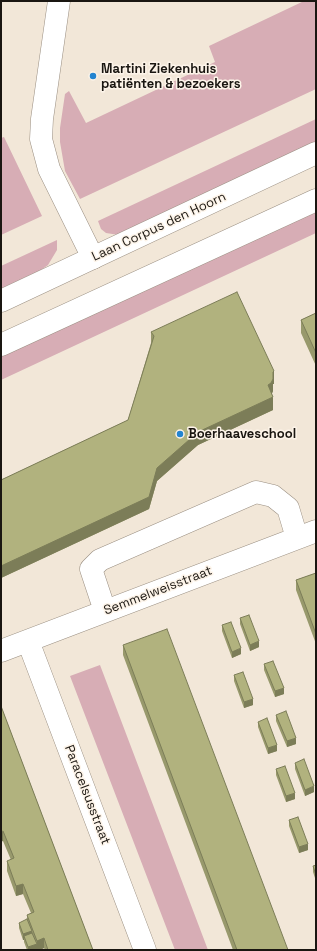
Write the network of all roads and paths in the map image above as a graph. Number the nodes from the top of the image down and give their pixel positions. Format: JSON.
{"nodes":[{"id":1,"x":59,"y":1,"type":"edge"},
{"id":2,"x":316,"y":153,"type":"edge"},
{"id":3,"x":316,"y":200,"type":"edge"},
{"id":4,"x":93,"y":258,"type":"junction"},
{"id":5,"x":1,"y":301,"type":"edge"},
{"id":6,"x":1,"y":345,"type":"edge"},
{"id":7,"x":306,"y":535,"type":"edge"},
{"id":8,"x":105,"y":611,"type":"junction"},
{"id":9,"x":28,"y":641,"type":"junction"},
{"id":10,"x":1,"y":651,"type":"edge"},
{"id":11,"x":146,"y":950,"type":"edge"}],
"edges":[{"from":1,"to":4,"type":"main road"},
{"from":2,"to":4,"type":"main road","name":"Laan Corpus den Hoorn"},
{"from":3,"to":6,"type":"main road"},
{"from":4,"to":5,"type":"main road","name":"Laan Corpus den Hoorn"},
{"from":7,"to":8,"type":"main road","name":"Semmelweisstraat"},
{"from":7,"to":8,"type":"main road"},
{"from":8,"to":9,"type":"main road","name":"Semmelweisstraat"},
{"from":9,"to":10,"type":"main road","name":"Semmelweisstraat"},
{"from":9,"to":11,"type":"main road","name":"Paracelsusstraat"}]}
